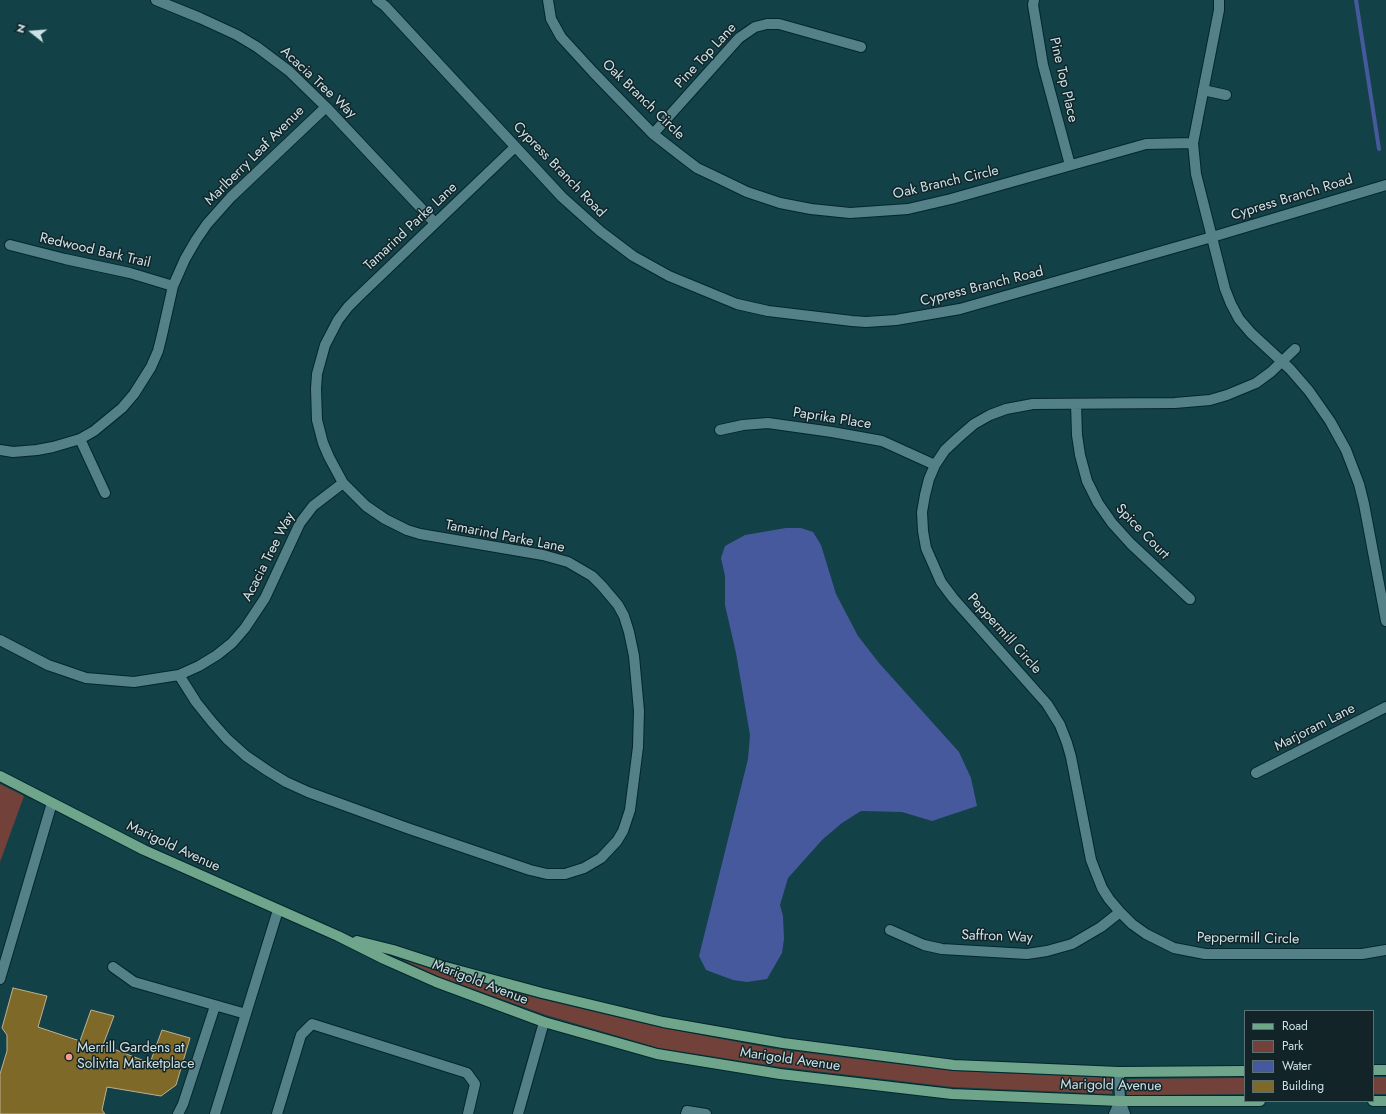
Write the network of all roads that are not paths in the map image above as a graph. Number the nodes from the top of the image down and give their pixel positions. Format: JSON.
{"nodes":[{"id":1,"x":156,"y":0,"type":"edge"},
{"id":2,"x":377,"y":0,"type":"edge"},
{"id":3,"x":548,"y":0,"type":"edge"},
{"id":4,"x":1034,"y":0,"type":"edge"},
{"id":5,"x":1220,"y":0,"type":"edge"},
{"id":6,"x":861,"y":47,"type":"dead end"},
{"id":7,"x":1203,"y":90,"type":"junction"},
{"id":8,"x":1226,"y":95,"type":"dead end"},
{"id":9,"x":326,"y":107,"type":"junction"},
{"id":10,"x":653,"y":134,"type":"junction"},
{"id":11,"x":1193,"y":143,"type":"junction"},
{"id":12,"x":516,"y":147,"type":"junction"},
{"id":13,"x":1070,"y":165,"type":"junction"},
{"id":14,"x":1386,"y":185,"type":"edge"},
{"id":15,"x":435,"y":223,"type":"junction"},
{"id":16,"x":1212,"y":237,"type":"junction"},
{"id":17,"x":10,"y":245,"type":"dead end"},
{"id":18,"x":173,"y":286,"type":"junction"},
{"id":19,"x":1295,"y":349,"type":"dead end"},
{"id":20,"x":1282,"y":362,"type":"junction"},
{"id":21,"x":1076,"y":404,"type":"junction"},
{"id":22,"x":720,"y":430,"type":"dead end"},
{"id":23,"x":80,"y":439,"type":"junction"},
{"id":24,"x":0,"y":450,"type":"edge"},
{"id":25,"x":935,"y":465,"type":"junction"},
{"id":26,"x":343,"y":483,"type":"junction"},
{"id":27,"x":105,"y":493,"type":"dead end"},
{"id":28,"x":1190,"y":599,"type":"dead end"},
{"id":29,"x":1386,"y":621,"type":"edge"},
{"id":30,"x":0,"y":640,"type":"edge"},
{"id":31,"x":179,"y":675,"type":"junction"},
{"id":32,"x":1386,"y":707,"type":"edge"},
{"id":33,"x":1256,"y":773,"type":"dead end"},
{"id":34,"x":0,"y":776,"type":"edge"},
{"id":35,"x":52,"y":803,"type":"junction"},
{"id":36,"x":278,"y":910,"type":"junction"},
{"id":37,"x":1120,"y":912,"type":"junction"},
{"id":38,"x":890,"y":930,"type":"dead end"},
{"id":39,"x":338,"y":936,"type":"junction"},
{"id":40,"x":1386,"y":950,"type":"edge"},
{"id":41,"x":113,"y":967,"type":"dead end"},
{"id":42,"x":0,"y":979,"type":"edge"},
{"id":43,"x":215,"y":1006,"type":"junction"},
{"id":44,"x":246,"y":1014,"type":"junction"},
{"id":45,"x":544,"y":1022,"type":"junction"},
{"id":46,"x":1374,"y":1070,"type":"edge"},
{"id":47,"x":1386,"y":1070,"type":"edge"},
{"id":48,"x":1244,"y":1071,"type":"edge"},
{"id":49,"x":1119,"y":1072,"type":"junction"},
{"id":50,"x":1120,"y":1101,"type":"junction"},
{"id":51,"x":1244,"y":1101,"type":"edge"},
{"id":52,"x":1374,"y":1101,"type":"edge"},
{"id":53,"x":1386,"y":1101,"type":"edge"},
{"id":54,"x":178,"y":1114,"type":"edge"},
{"id":55,"x":215,"y":1114,"type":"edge"},
{"id":56,"x":277,"y":1114,"type":"edge"},
{"id":57,"x":468,"y":1114,"type":"edge"},
{"id":58,"x":518,"y":1114,"type":"edge"},
{"id":59,"x":686,"y":1114,"type":"edge"},
{"id":60,"x":706,"y":1114,"type":"edge"},
{"id":61,"x":1114,"y":1114,"type":"edge"},
{"id":62,"x":1125,"y":1114,"type":"edge"}],
"edges":[{"from":1,"to":9,"type":"street","name":"Acacia Tree Way"},
{"from":2,"to":12,"type":"street","name":"Cypress Branch Road"},
{"from":3,"to":10,"type":"street","name":"Oak Branch Circle"},
{"from":4,"to":13,"type":"street","name":"Pine Top Place"},
{"from":5,"to":7,"type":"street"},
{"from":6,"to":10,"type":"street","name":"Pine Top Lane"},
{"from":7,"to":8,"type":"street"},
{"from":7,"to":11,"type":"street"},
{"from":9,"to":15,"type":"street","name":"Acacia Tree Way"},
{"from":9,"to":18,"type":"street","name":"Marlberry Leaf Avenue"},
{"from":10,"to":13,"type":"street","name":"Oak Branch Circle"},
{"from":11,"to":13,"type":"street","name":"Oak Branch Circle"},
{"from":11,"to":16,"type":"street"},
{"from":12,"to":15,"type":"street","name":"Tamarind Parke Lane"},
{"from":12,"to":16,"type":"street","name":"Cypress Branch Road"},
{"from":14,"to":16,"type":"street","name":"Cypress Branch Road"},
{"from":15,"to":26,"type":"street","name":"Tamarind Parke Lane"},
{"from":16,"to":20,"type":"street"},
{"from":17,"to":18,"type":"street","name":"Redwood Bark Trail"},
{"from":18,"to":23,"type":"street","name":"Marlberry Leaf Avenue"},
{"from":19,"to":20,"type":"street","name":"Peppermill Circle"},
{"from":20,"to":21,"type":"street","name":"Peppermill Circle"},
{"from":20,"to":29,"type":"street"},
{"from":21,"to":25,"type":"street","name":"Peppermill Circle"},
{"from":21,"to":28,"type":"street","name":"Spice Court"},
{"from":22,"to":25,"type":"street","name":"Paprika Place"},
{"from":23,"to":24,"type":"street","name":"Marlberry Leaf Avenue"},
{"from":23,"to":27,"type":"street"},
{"from":25,"to":37,"type":"street","name":"Peppermill Circle"},
{"from":26,"to":31,"type":"street","name":"Acacia Tree Way"},
{"from":26,"to":31,"type":"street","name":"Tamarind Parke Lane"},
{"from":30,"to":31,"type":"street","name":"Acacia Tree Way"},
{"from":32,"to":33,"type":"street","name":"Marjoram Lane"},
{"from":34,"to":35,"type":"main road","name":"Marigold Avenue"},
{"from":35,"to":36,"type":"main road","name":"Marigold Avenue"},
{"from":35,"to":42,"type":"street"},
{"from":36,"to":39,"type":"main road","name":"Marigold Avenue"},
{"from":36,"to":44,"type":"street"},
{"from":37,"to":38,"type":"street","name":"Saffron Way"},
{"from":37,"to":40,"type":"street","name":"Peppermill Circle"},
{"from":39,"to":45,"type":"main road","name":"Marigold Avenue"},
{"from":39,"to":49,"type":"main road","name":"Marigold Avenue"},
{"from":41,"to":43,"type":"street"},
{"from":43,"to":44,"type":"street"},
{"from":43,"to":54,"type":"street"},
{"from":44,"to":55,"type":"street"},
{"from":45,"to":50,"type":"main road","name":"Marigold Avenue"},
{"from":45,"to":58,"type":"street"},
{"from":46,"to":47,"type":"main road"},
{"from":48,"to":49,"type":"main road","name":"Marigold Avenue"},
{"from":49,"to":50,"type":"street"},
{"from":50,"to":51,"type":"main road","name":"Marigold Avenue"},
{"from":50,"to":61,"type":"street"},
{"from":50,"to":62,"type":"street"},
{"from":52,"to":53,"type":"main road"},
{"from":56,"to":57,"type":"street"},
{"from":59,"to":60,"type":"street"}]}
